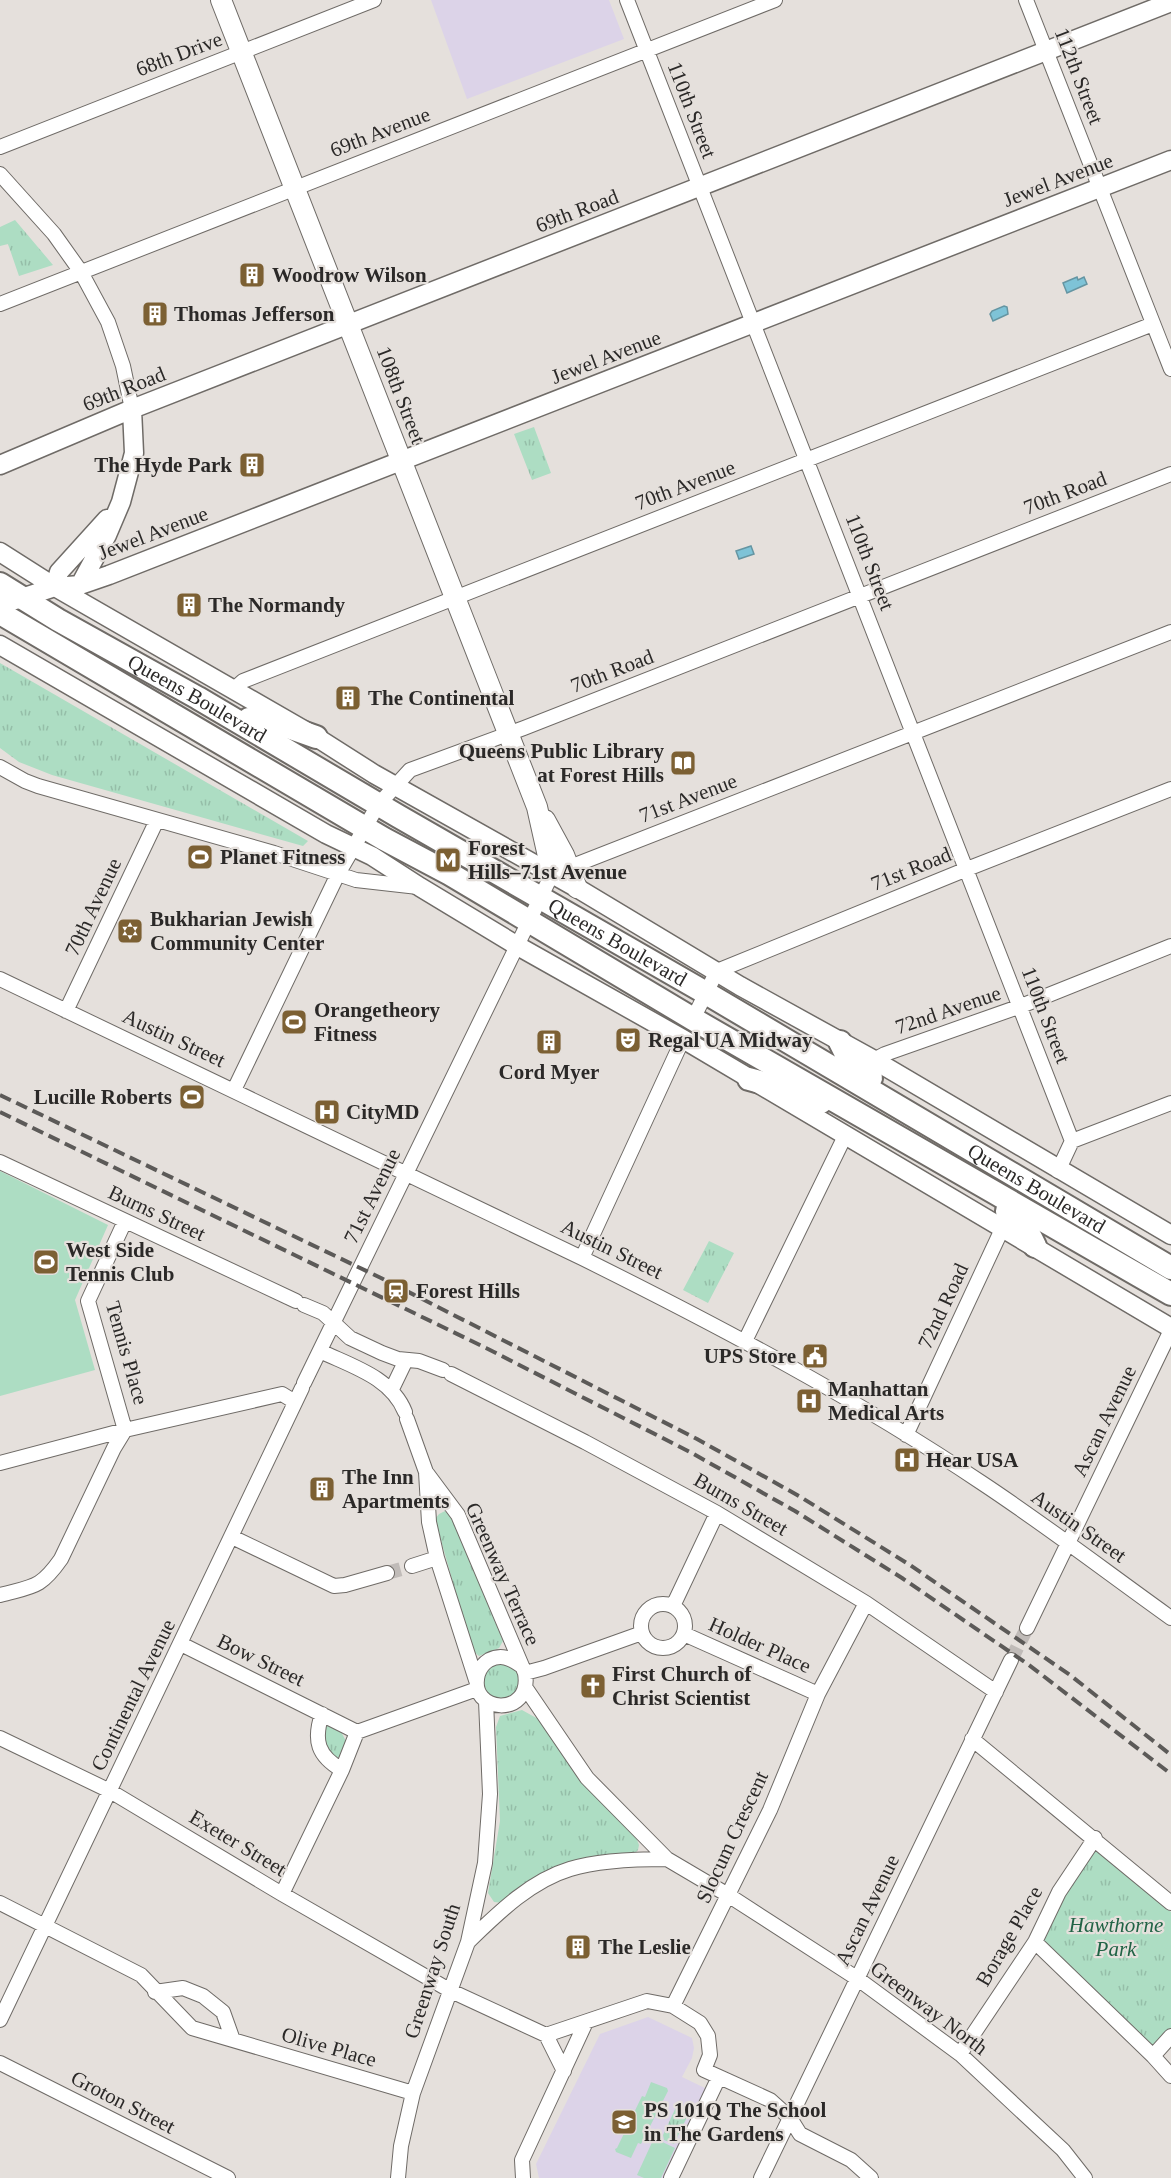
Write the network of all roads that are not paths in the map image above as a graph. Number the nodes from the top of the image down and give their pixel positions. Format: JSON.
{"nodes":[{"id":1,"x":221,"y":0,"type":"edge"},
{"id":2,"x":374,"y":0,"type":"edge"},
{"id":3,"x":627,"y":0,"type":"edge"},
{"id":4,"x":775,"y":0,"type":"edge"},
{"id":5,"x":1026,"y":0,"type":"edge"},
{"id":6,"x":1171,"y":2,"type":"edge"},
{"id":7,"x":646,"y":50,"type":"junction"},
{"id":8,"x":1046,"y":51,"type":"junction"},
{"id":9,"x":241,"y":52,"type":"junction"},
{"id":10,"x":0,"y":147,"type":"edge"},
{"id":11,"x":1171,"y":160,"type":"edge"},
{"id":12,"x":0,"y":174,"type":"edge"},
{"id":13,"x":700,"y":187,"type":"junction"},
{"id":14,"x":295,"y":188,"type":"junction"},
{"id":15,"x":1100,"y":188,"type":"junction"},
{"id":16,"x":81,"y":272,"type":"junction"},
{"id":17,"x":0,"y":304,"type":"edge"},
{"id":18,"x":753,"y":323,"type":"junction"},
{"id":19,"x":1153,"y":324,"type":"junction"},
{"id":20,"x":348,"y":325,"type":"junction"},
{"id":21,"x":1171,"y":369,"type":"edge"},
{"id":22,"x":132,"y":409,"type":"junction"},
{"id":23,"x":807,"y":460,"type":"junction"},
{"id":24,"x":402,"y":461,"type":"junction"},
{"id":25,"x":0,"y":465,"type":"edge"},
{"id":26,"x":1171,"y":474,"type":"edge"},
{"id":27,"x":121,"y":502,"type":"junction"},
{"id":28,"x":0,"y":552,"type":"edge"},
{"id":29,"x":0,"y":584,"type":"edge"},
{"id":30,"x":80,"y":585,"type":"junction"},
{"id":31,"x":55,"y":587,"type":"junction"},
{"id":32,"x":861,"y":596,"type":"junction"},
{"id":33,"x":23,"y":597,"type":"junction"},
{"id":34,"x":455,"y":598,"type":"junction"},
{"id":35,"x":0,"y":604,"type":"edge"},
{"id":36,"x":0,"y":613,"type":"edge"},
{"id":37,"x":1171,"y":632,"type":"edge"},
{"id":38,"x":0,"y":645,"type":"edge"},
{"id":39,"x":234,"y":689,"type":"junction"},
{"id":40,"x":209,"y":705,"type":"junction"},
{"id":41,"x":914,"y":732,"type":"junction"},
{"id":42,"x":509,"y":734,"type":"junction"},
{"id":43,"x":316,"y":737,"type":"junction"},
{"id":44,"x":0,"y":767,"type":"edge"},
{"id":45,"x":394,"y":786,"type":"junction"},
{"id":46,"x":1171,"y":789,"type":"edge"},
{"id":47,"x":378,"y":805,"type":"junction"},
{"id":48,"x":157,"y":820,"type":"junction"},
{"id":49,"x":365,"y":827,"type":"junction"},
{"id":50,"x":354,"y":847,"type":"junction"},
{"id":51,"x":967,"y":869,"type":"junction"},
{"id":52,"x":560,"y":871,"type":"junction"},
{"id":53,"x":338,"y":874,"type":"junction"},
{"id":54,"x":420,"y":887,"type":"junction"},
{"id":55,"x":577,"y":888,"type":"joint"},
{"id":56,"x":540,"y":897,"type":"junction"},
{"id":57,"x":528,"y":921,"type":"junction"},
{"id":58,"x":516,"y":945,"type":"junction"},
{"id":59,"x":1171,"y":946,"type":"edge"},
{"id":60,"x":717,"y":971,"type":"junction"},
{"id":61,"x":0,"y":979,"type":"edge"},
{"id":62,"x":706,"y":993,"type":"junction"},
{"id":63,"x":1021,"y":1006,"type":"junction"},
{"id":64,"x":66,"y":1011,"type":"junction"},
{"id":65,"x":688,"y":1029,"type":"junction"},
{"id":66,"x":840,"y":1042,"type":"junction"},
{"id":67,"x":874,"y":1060,"type":"junction"},
{"id":68,"x":749,"y":1079,"type":"junction"},
{"id":69,"x":234,"y":1090,"type":"junction"},
{"id":70,"x":1171,"y":1103,"type":"edge"},
{"id":71,"x":851,"y":1111,"type":"junction"},
{"id":72,"x":942,"y":1131,"type":"junction"},
{"id":73,"x":845,"y":1136,"type":"junction"},
{"id":74,"x":1072,"y":1141,"type":"junction"},
{"id":75,"x":0,"y":1162,"type":"edge"},
{"id":76,"x":1058,"y":1171,"type":"junction"},
{"id":77,"x":407,"y":1173,"type":"junction"},
{"id":78,"x":958,"y":1173,"type":"junction"},
{"id":79,"x":124,"y":1221,"type":"junction"},
{"id":80,"x":1003,"y":1227,"type":"junction"},
{"id":81,"x":1171,"y":1235,"type":"edge"},
{"id":82,"x":1035,"y":1246,"type":"junction"},
{"id":83,"x":582,"y":1258,"type":"junction"},
{"id":84,"x":1171,"y":1268,"type":"edge"},
{"id":85,"x":1171,"y":1294,"type":"edge"},
{"id":86,"x":334,"y":1324,"type":"junction"},
{"id":87,"x":1171,"y":1329,"type":"edge"},
{"id":88,"x":744,"y":1341,"type":"junction"},
{"id":89,"x":320,"y":1351,"type":"junction"},
{"id":90,"x":406,"y":1360,"type":"junction"},
{"id":91,"x":392,"y":1389,"type":"junction"},
{"id":92,"x":295,"y":1402,"type":"junction"},
{"id":93,"x":126,"y":1430,"type":"junction"},
{"id":94,"x":906,"y":1436,"type":"junction"},
{"id":95,"x":0,"y":1463,"type":"edge"},
{"id":96,"x":426,"y":1472,"type":"junction"},
{"id":97,"x":717,"y":1513,"type":"junction"},
{"id":98,"x":232,"y":1537,"type":"junction"},
{"id":99,"x":1067,"y":1543,"type":"junction"},
{"id":100,"x":437,"y":1558,"type":"junction"},
{"id":101,"x":412,"y":1566,"type":"tunnel mouth"},
{"id":102,"x":387,"y":1573,"type":"tunnel mouth"},
{"id":103,"x":0,"y":1595,"type":"edge"},
{"id":104,"x":866,"y":1603,"type":"junction"},
{"id":105,"x":673,"y":1606,"type":"junction"},
{"id":106,"x":1171,"y":1618,"type":"edge"},
{"id":107,"x":1026,"y":1628,"type":"tunnel mouth"},
{"id":108,"x":642,"y":1633,"type":"junction"},
{"id":109,"x":684,"y":1634,"type":"junction"},
{"id":110,"x":181,"y":1644,"type":"junction"},
{"id":111,"x":1011,"y":1660,"type":"tunnel mouth"},
{"id":112,"x":522,"y":1669,"type":"junction"},
{"id":113,"x":477,"y":1685,"type":"junction"},
{"id":114,"x":525,"y":1687,"type":"junction"},
{"id":115,"x":996,"y":1692,"type":"junction"},
{"id":116,"x":818,"y":1694,"type":"junction"},
{"id":117,"x":486,"y":1701,"type":"junction"},
{"id":118,"x":322,"y":1714,"type":"junction"},
{"id":119,"x":357,"y":1732,"type":"junction"},
{"id":120,"x":0,"y":1738,"type":"edge"},
{"id":121,"x":972,"y":1739,"type":"junction"},
{"id":122,"x":342,"y":1770,"type":"junction"},
{"id":123,"x":110,"y":1791,"type":"junction"},
{"id":124,"x":1095,"y":1838,"type":"junction"},
{"id":125,"x":667,"y":1860,"type":"junction"},
{"id":126,"x":282,"y":1894,"type":"junction"},
{"id":127,"x":728,"y":1895,"type":"junction"},
{"id":128,"x":1171,"y":1902,"type":"edge"},
{"id":129,"x":0,"y":1903,"type":"edge"},
{"id":130,"x":45,"y":1925,"type":"junction"},
{"id":131,"x":468,"y":1942,"type":"junction"},
{"id":132,"x":1035,"y":1942,"type":"junction"},
{"id":133,"x":858,"y":1979,"type":"junction"},
{"id":134,"x":451,"y":1991,"type":"junction"},
{"id":135,"x":156,"y":1992,"type":"junction"},
{"id":136,"x":673,"y":2006,"type":"junction"},
{"id":137,"x":0,"y":2020,"type":"edge"},
{"id":138,"x":586,"y":2022,"type":"junction"},
{"id":139,"x":546,"y":2035,"type":"junction"},
{"id":140,"x":1171,"y":2036,"type":"edge"},
{"id":141,"x":232,"y":2040,"type":"junction"},
{"id":142,"x":960,"y":2054,"type":"junction"},
{"id":143,"x":1153,"y":2056,"type":"junction"},
{"id":144,"x":0,"y":2064,"type":"edge"},
{"id":145,"x":564,"y":2071,"type":"junction"},
{"id":146,"x":1171,"y":2076,"type":"edge"},
{"id":147,"x":719,"y":2077,"type":"junction"},
{"id":148,"x":413,"y":2093,"type":"junction"},
{"id":149,"x":789,"y":2118,"type":"junction"},
{"id":150,"x":228,"y":2178,"type":"edge"},
{"id":151,"x":398,"y":2178,"type":"edge"},
{"id":152,"x":523,"y":2178,"type":"edge"},
{"id":153,"x":671,"y":2178,"type":"edge"},
{"id":154,"x":761,"y":2178,"type":"edge"},
{"id":155,"x":871,"y":2178,"type":"edge"},
{"id":156,"x":1085,"y":2178,"type":"edge"}],
"edges":[{"from":1,"to":9,"type":"main road","name":"108th Street"},
{"from":2,"to":9,"type":"street","name":"68th Drive"},
{"from":3,"to":7,"type":"street","name":"110th Street"},
{"from":4,"to":7,"type":"street","name":"69th Avenue"},
{"from":5,"to":8,"type":"street","name":"112th Street"},
{"from":6,"to":8,"type":"street","name":"69th Road"},
{"from":7,"to":13,"type":"street","name":"110th Street"},
{"from":7,"to":14,"type":"street","name":"69th Avenue"},
{"from":8,"to":13,"type":"street","name":"69th Road"},
{"from":8,"to":15,"type":"street","name":"112th Street"},
{"from":9,"to":10,"type":"street","name":"68th Drive"},
{"from":9,"to":14,"type":"main road","name":"108th Street"},
{"from":11,"to":15,"type":"street","name":"Jewel Avenue"},
{"from":12,"to":16,"type":"street"},
{"from":13,"to":18,"type":"street","name":"110th Street"},
{"from":13,"to":20,"type":"street","name":"69th Road"},
{"from":14,"to":16,"type":"street","name":"69th Avenue"},
{"from":14,"to":20,"type":"main road","name":"108th Street"},
{"from":15,"to":18,"type":"street","name":"Jewel Avenue"},
{"from":15,"to":19,"type":"street","name":"112th Street"},
{"from":16,"to":17,"type":"street","name":"69th Avenue"},
{"from":16,"to":22,"type":"street"},
{"from":18,"to":23,"type":"street","name":"110th Street"},
{"from":18,"to":24,"type":"street","name":"Jewel Avenue"},
{"from":19,"to":21,"type":"street","name":"112th Street"},
{"from":19,"to":23,"type":"street","name":"70th Avenue"},
{"from":20,"to":22,"type":"street","name":"69th Road"},
{"from":20,"to":24,"type":"main road","name":"108th Street"},
{"from":22,"to":25,"type":"street","name":"69th Road"},
{"from":22,"to":27,"type":"street"},
{"from":23,"to":32,"type":"street","name":"110th Street"},
{"from":23,"to":34,"type":"street","name":"70th Avenue"},
{"from":24,"to":30,"type":"street","name":"Jewel Avenue"},
{"from":24,"to":34,"type":"main road","name":"108th Street"},
{"from":26,"to":32,"type":"street","name":"70th Road"},
{"from":27,"to":30,"type":"street"},
{"from":27,"to":31,"type":"street"},
{"from":28,"to":31,"type":"street","name":"Queens Boulevard"},
{"from":29,"to":33,"type":"main road","name":"Queens Boulevard"},
{"from":30,"to":31,"type":"street","name":"Jewel Avenue"},
{"from":31,"to":33,"type":"street","name":"Jewel Avenue"},
{"from":31,"to":39,"type":"street","name":"Queens Boulevard"},
{"from":32,"to":41,"type":"street","name":"110th Street"},
{"from":32,"to":42,"type":"street","name":"70th Road"},
{"from":33,"to":35,"type":"street","name":"Jewel Avenue"},
{"from":33,"to":40,"type":"main road","name":"Queens Boulevard"},
{"from":34,"to":39,"type":"street","name":"70th Avenue"},
{"from":34,"to":42,"type":"main road","name":"108th Street"},
{"from":36,"to":49,"type":"main road","name":"Queens Boulevard"},
{"from":37,"to":41,"type":"street","name":"71st Avenue"},
{"from":38,"to":50,"type":"street","name":"Queens Boulevard"},
{"from":39,"to":43,"type":"street","name":"Queens Boulevard"},
{"from":40,"to":43,"type":"main road"},
{"from":40,"to":47,"type":"main road","name":"Queens Boulevard"},
{"from":41,"to":51,"type":"street","name":"110th Street"},
{"from":41,"to":52,"type":"street","name":"71st Avenue"},
{"from":42,"to":45,"type":"street","name":"70th Road"},
{"from":42,"to":52,"type":"main road","name":"108th Street"},
{"from":43,"to":45,"type":"street","name":"Queens Boulevard"},
{"from":44,"to":48,"type":"street","name":"Queens Boulevard"},
{"from":45,"to":47,"type":"street","name":"70th Road"},
{"from":45,"to":52,"type":"street","name":"Queens Boulevard"},
{"from":46,"to":51,"type":"street","name":"71st Road"},
{"from":47,"to":49,"type":"street","name":"70th Road"},
{"from":47,"to":56,"type":"main road","name":"Queens Boulevard"},
{"from":48,"to":53,"type":"street","name":"Queens Boulevard"},
{"from":48,"to":64,"type":"street","name":"70th Avenue"},
{"from":49,"to":50,"type":"street","name":"70th Road"},
{"from":49,"to":57,"type":"main road","name":"Queens Boulevard"},
{"from":50,"to":53,"type":"street","name":"70th Road"},
{"from":50,"to":54,"type":"street","name":"Queens Boulevard"},
{"from":51,"to":60,"type":"street","name":"71st Road"},
{"from":51,"to":63,"type":"street","name":"110th Street"},
{"from":52,"to":55,"type":"main road","name":"108th Street"},
{"from":52,"to":56,"type":"street","name":"71st Avenue"},
{"from":53,"to":54,"type":"street","name":"Queens Boulevard"},
{"from":53,"to":69,"type":"street","name":"70th Road"},
{"from":54,"to":58,"type":"street","name":"Queens Boulevard"},
{"from":55,"to":60,"type":"street","name":"Queens Boulevard"},
{"from":56,"to":57,"type":"street","name":"71st Avenue"},
{"from":56,"to":62,"type":"main road","name":"Queens Boulevard"},
{"from":57,"to":58,"type":"street","name":"71st Avenue"},
{"from":57,"to":65,"type":"main road","name":"Queens Boulevard"},
{"from":58,"to":65,"type":"street","name":"Queens Boulevard"},
{"from":58,"to":77,"type":"street","name":"71st Avenue"},
{"from":59,"to":63,"type":"street","name":"72nd Avenue"},
{"from":60,"to":62,"type":"street"},
{"from":60,"to":66,"type":"street","name":"Queens Boulevard"},
{"from":61,"to":64,"type":"street","name":"Austin Street"},
{"from":62,"to":65,"type":"street"},
{"from":62,"to":72,"type":"main road","name":"Queens Boulevard"},
{"from":63,"to":67,"type":"street","name":"72nd Avenue"},
{"from":63,"to":74,"type":"street","name":"110th Street"},
{"from":64,"to":69,"type":"street","name":"Austin Street"},
{"from":65,"to":68,"type":"street","name":"Queens Boulevard"},
{"from":65,"to":71,"type":"main road","name":"Queens Boulevard"},
{"from":65,"to":83,"type":"street"},
{"from":66,"to":67,"type":"street","name":"Queens Boulevard"},
{"from":66,"to":72,"type":"main road"},
{"from":67,"to":76,"type":"street","name":"Queens Boulevard"},
{"from":68,"to":71,"type":"main road"},
{"from":68,"to":73,"type":"street","name":"Queens Boulevard"},
{"from":69,"to":77,"type":"street","name":"Austin Street"},
{"from":70,"to":74,"type":"street"},
{"from":71,"to":78,"type":"main road","name":"Queens Boulevard"},
{"from":72,"to":84,"type":"main road","name":"Queens Boulevard"},
{"from":73,"to":80,"type":"street","name":"Queens Boulevard"},
{"from":73,"to":88,"type":"street"},
{"from":74,"to":76,"type":"street"},
{"from":75,"to":79,"type":"street","name":"Burns Street"},
{"from":76,"to":81,"type":"street","name":"Queens Boulevard"},
{"from":77,"to":83,"type":"street","name":"Austin Street"},
{"from":77,"to":86,"type":"street","name":"71st Avenue"},
{"from":78,"to":82,"type":"main road"},
{"from":78,"to":85,"type":"main road","name":"Queens Boulevard"},
{"from":79,"to":86,"type":"street","name":"Burns Street"},
{"from":79,"to":93,"type":"street","name":"Tennis Place"},
{"from":80,"to":82,"type":"street","name":"Queens Boulevard"},
{"from":80,"to":94,"type":"street","name":"72nd Road"},
{"from":82,"to":87,"type":"street","name":"Queens Boulevard"},
{"from":83,"to":88,"type":"street","name":"Austin Street"},
{"from":86,"to":89,"type":"street","name":"71st Avenue"},
{"from":86,"to":90,"type":"street","name":"Burns Street"},
{"from":87,"to":99,"type":"street","name":"Ascan Avenue"},
{"from":88,"to":94,"type":"street","name":"Austin Street"},
{"from":89,"to":91,"type":"street"},
{"from":89,"to":92,"type":"street","name":"Continental Avenue"},
{"from":90,"to":91,"type":"street"},
{"from":90,"to":97,"type":"street","name":"Burns Street"},
{"from":91,"to":96,"type":"street","name":"Greenway Terrace"},
{"from":92,"to":93,"type":"street"},
{"from":92,"to":98,"type":"street","name":"Continental Avenue"},
{"from":93,"to":95,"type":"street"},
{"from":93,"to":103,"type":"street","name":"Tennis Place"},
{"from":94,"to":99,"type":"street","name":"Austin Street"},
{"from":96,"to":100,"type":"street","name":"Greenway Terrace"},
{"from":96,"to":112,"type":"street","name":"Greenway Terrace"},
{"from":97,"to":104,"type":"street","name":"Burns Street"},
{"from":97,"to":105,"type":"street"},
{"from":98,"to":102,"type":"street"},
{"from":98,"to":110,"type":"street","name":"Continental Avenue"},
{"from":99,"to":106,"type":"street","name":"Austin Street"},
{"from":99,"to":107,"type":"street","name":"Ascan Avenue"},
{"from":100,"to":101,"type":"street"},
{"from":100,"to":113,"type":"street","name":"Greenway Terrace"},
{"from":104,"to":115,"type":"street","name":"Burns Street"},
{"from":104,"to":116,"type":"street","name":"Slocum Crescent"},
{"from":105,"to":108,"type":"street"},
{"from":105,"to":109,"type":"street"},
{"from":108,"to":109,"type":"street"},
{"from":108,"to":112,"type":"street"},
{"from":109,"to":116,"type":"street","name":"Holder Place"},
{"from":110,"to":118,"type":"street","name":"Bow Street"},
{"from":110,"to":123,"type":"street","name":"Continental Avenue"},
{"from":111,"to":115,"type":"street","name":"Ascan Avenue"},
{"from":112,"to":113,"type":"street"},
{"from":112,"to":114,"type":"street"},
{"from":113,"to":117,"type":"street"},
{"from":113,"to":119,"type":"street"},
{"from":114,"to":117,"type":"street"},
{"from":114,"to":125,"type":"street"},
{"from":115,"to":121,"type":"street","name":"Ascan Avenue"},
{"from":116,"to":127,"type":"street","name":"Slocum Crescent"},
{"from":117,"to":131,"type":"street","name":"Greenway South"},
{"from":118,"to":119,"type":"street","name":"Bow Street"},
{"from":118,"to":122,"type":"street"},
{"from":119,"to":122,"type":"street"},
{"from":120,"to":123,"type":"street","name":"Exeter Street"},
{"from":121,"to":124,"type":"street"},
{"from":121,"to":133,"type":"street","name":"Ascan Avenue"},
{"from":122,"to":126,"type":"street"},
{"from":123,"to":126,"type":"street","name":"Exeter Street"},
{"from":123,"to":130,"type":"street","name":"Continental Avenue"},
{"from":124,"to":128,"type":"street"},
{"from":124,"to":132,"type":"street","name":"Borage Place"},
{"from":125,"to":127,"type":"street"},
{"from":125,"to":131,"type":"street"},
{"from":126,"to":134,"type":"street","name":"Exeter Street"},
{"from":127,"to":133,"type":"street","name":"Greenway North"},
{"from":127,"to":136,"type":"street","name":"Slocum Crescent"},
{"from":129,"to":130,"type":"street","name":"Olive Place"},
{"from":130,"to":135,"type":"street","name":"Olive Place"},
{"from":130,"to":137,"type":"street","name":"Continental Avenue"},
{"from":131,"to":134,"type":"street","name":"Greenway South"},
{"from":132,"to":142,"type":"street","name":"Borage Place"},
{"from":132,"to":143,"type":"street"},
{"from":133,"to":142,"type":"street","name":"Greenway North"},
{"from":133,"to":149,"type":"street","name":"Ascan Avenue"},
{"from":134,"to":139,"type":"street"},
{"from":134,"to":148,"type":"street","name":"Greenway South"},
{"from":135,"to":141,"type":"street","name":"Olive Place"},
{"from":135,"to":141,"type":"street"},
{"from":136,"to":138,"type":"street"},
{"from":136,"to":147,"type":"street"},
{"from":138,"to":139,"type":"street"},
{"from":138,"to":145,"type":"street"},
{"from":139,"to":145,"type":"street"},
{"from":140,"to":143,"type":"street"},
{"from":141,"to":148,"type":"street","name":"Olive Place"},
{"from":142,"to":156,"type":"street","name":"Greenway North"},
{"from":143,"to":146,"type":"street"},
{"from":144,"to":150,"type":"street","name":"Groton Street"},
{"from":145,"to":152,"type":"street"},
{"from":147,"to":149,"type":"street"},
{"from":147,"to":153,"type":"street"},
{"from":148,"to":151,"type":"street","name":"Greenway South"},
{"from":149,"to":154,"type":"street","name":"Ascan Avenue"},
{"from":149,"to":155,"type":"street"}]}
